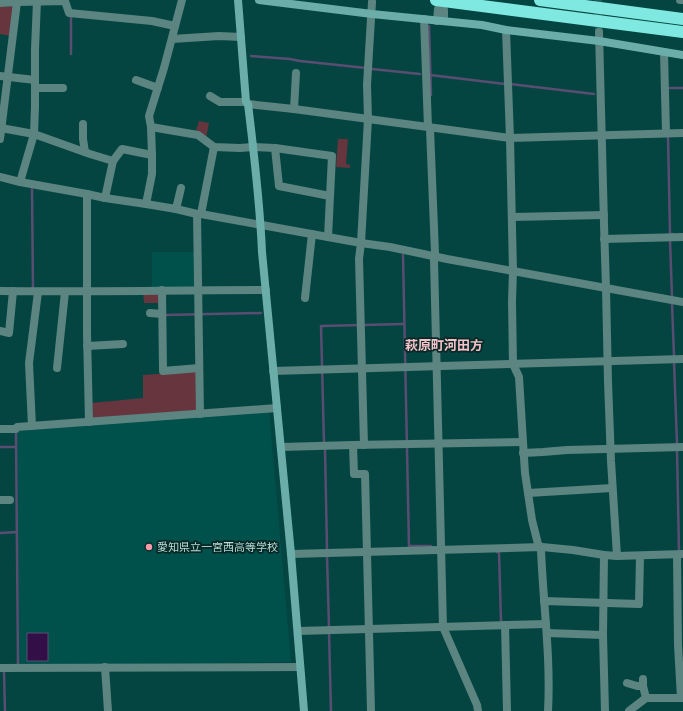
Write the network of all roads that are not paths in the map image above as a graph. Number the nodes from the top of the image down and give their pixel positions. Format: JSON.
{"nodes":[{"id":1,"x":51,"y":0,"type":"edge"},
{"id":2,"x":182,"y":0,"type":"edge"},
{"id":3,"x":238,"y":0,"type":"edge"},
{"id":4,"x":258,"y":0,"type":"edge"},
{"id":5,"x":540,"y":0,"type":"edge"},
{"id":6,"x":37,"y":1,"type":"junction"},
{"id":7,"x":17,"y":2,"type":"junction"},
{"id":8,"x":372,"y":2,"type":"dead end"},
{"id":9,"x":0,"y":3,"type":"edge"},
{"id":10,"x":439,"y":7,"type":"edge"},
{"id":11,"x":372,"y":14,"type":"junction"},
{"id":12,"x":424,"y":19,"type":"junction"},
{"id":13,"x":683,"y":19,"type":"edge"},
{"id":14,"x":440,"y":21,"type":"junction"},
{"id":15,"x":175,"y":26,"type":"junction"},
{"id":16,"x":506,"y":30,"type":"junction"},
{"id":17,"x":598,"y":32,"type":"tunnel mouth"},
{"id":18,"x":683,"y":32,"type":"edge"},
{"id":19,"x":241,"y":37,"type":"junction"},
{"id":20,"x":172,"y":39,"type":"junction"},
{"id":21,"x":599,"y":41,"type":"junction"},
{"id":22,"x":664,"y":52,"type":"junction"},
{"id":23,"x":683,"y":55,"type":"edge"},
{"id":24,"x":296,"y":73,"type":"dead end"},
{"id":25,"x":4,"y":77,"type":"edge"},
{"id":26,"x":136,"y":80,"type":"dead end"},
{"id":27,"x":35,"y":84,"type":"junction"},
{"id":28,"x":63,"y":88,"type":"dead end"},
{"id":29,"x":158,"y":88,"type":"junction"},
{"id":30,"x":210,"y":96,"type":"dead end"},
{"id":31,"x":247,"y":103,"type":"junction"},
{"id":32,"x":294,"y":109,"type":"junction"},
{"id":33,"x":368,"y":119,"type":"junction"},
{"id":34,"x":83,"y":124,"type":"dead end"},
{"id":35,"x":151,"y":127,"type":"junction"},
{"id":36,"x":1,"y":128,"type":"junction"},
{"id":37,"x":428,"y":128,"type":"junction"},
{"id":38,"x":666,"y":133,"type":"junction"},
{"id":39,"x":683,"y":133,"type":"edge"},
{"id":40,"x":34,"y":134,"type":"junction"},
{"id":41,"x":602,"y":135,"type":"junction"},
{"id":42,"x":510,"y":138,"type":"junction"},
{"id":43,"x":0,"y":139,"type":"edge"},
{"id":44,"x":253,"y":147,"type":"junction"},
{"id":45,"x":214,"y":148,"type":"junction"},
{"id":46,"x":276,"y":148,"type":"junction"},
{"id":47,"x":85,"y":152,"type":"junction"},
{"id":48,"x":152,"y":155,"type":"junction"},
{"id":49,"x":113,"y":161,"type":"junction"},
{"id":50,"x":0,"y":177,"type":"edge"},
{"id":51,"x":20,"y":182,"type":"junction"},
{"id":52,"x":181,"y":188,"type":"dead end"},
{"id":53,"x":87,"y":194,"type":"junction"},
{"id":54,"x":330,"y":196,"type":"junction"},
{"id":55,"x":106,"y":198,"type":"junction"},
{"id":56,"x":146,"y":204,"type":"junction"},
{"id":57,"x":176,"y":209,"type":"junction"},
{"id":58,"x":199,"y":214,"type":"junction"},
{"id":59,"x":604,"y":215,"type":"junction"},
{"id":60,"x":512,"y":217,"type":"junction"},
{"id":61,"x":261,"y":225,"type":"junction"},
{"id":62,"x":312,"y":234,"type":"junction"},
{"id":63,"x":328,"y":237,"type":"junction"},
{"id":64,"x":683,"y":237,"type":"edge"},
{"id":65,"x":604,"y":239,"type":"junction"},
{"id":66,"x":361,"y":243,"type":"junction"},
{"id":67,"x":434,"y":257,"type":"junction"},
{"id":68,"x":513,"y":271,"type":"junction"},
{"id":69,"x":606,"y":288,"type":"junction"},
{"id":70,"x":162,"y":290,"type":"junction"},
{"id":71,"x":199,"y":290,"type":"junction"},
{"id":72,"x":266,"y":290,"type":"junction"},
{"id":73,"x":0,"y":291,"type":"edge"},
{"id":74,"x":12,"y":291,"type":"junction"},
{"id":75,"x":87,"y":291,"type":"junction"},
{"id":76,"x":38,"y":292,"type":"junction"},
{"id":77,"x":65,"y":292,"type":"junction"},
{"id":78,"x":306,"y":298,"type":"dead end"},
{"id":79,"x":683,"y":302,"type":"edge"},
{"id":80,"x":150,"y":313,"type":"dead end"},
{"id":81,"x":162,"y":314,"type":"junction"},
{"id":82,"x":0,"y":331,"type":"edge"},
{"id":83,"x":123,"y":344,"type":"dead end"},
{"id":84,"x":88,"y":346,"type":"junction"},
{"id":85,"x":683,"y":359,"type":"edge"},
{"id":86,"x":608,"y":362,"type":"junction"},
{"id":87,"x":514,"y":364,"type":"junction"},
{"id":88,"x":437,"y":366,"type":"junction"},
{"id":89,"x":57,"y":368,"type":"dead end"},
{"id":90,"x":199,"y":368,"type":"junction"},
{"id":91,"x":362,"y":368,"type":"junction"},
{"id":92,"x":273,"y":371,"type":"junction"},
{"id":93,"x":277,"y":408,"type":"junction"},
{"id":94,"x":200,"y":414,"type":"junction"},
{"id":95,"x":89,"y":422,"type":"junction"},
{"id":96,"x":32,"y":426,"type":"junction"},
{"id":97,"x":0,"y":429,"type":"edge"},
{"id":98,"x":522,"y":442,"type":"junction"},
{"id":99,"x":439,"y":443,"type":"junction"},
{"id":100,"x":353,"y":445,"type":"junction"},
{"id":101,"x":364,"y":445,"type":"junction"},
{"id":102,"x":281,"y":447,"type":"junction"},
{"id":103,"x":683,"y":447,"type":"edge"},
{"id":104,"x":610,"y":449,"type":"junction"},
{"id":105,"x":523,"y":453,"type":"junction"},
{"id":106,"x":612,"y":488,"type":"junction"},
{"id":107,"x":528,"y":493,"type":"junction"},
{"id":108,"x":0,"y":500,"type":"edge"},
{"id":109,"x":10,"y":500,"type":"dead end"},
{"id":110,"x":538,"y":548,"type":"junction"},
{"id":111,"x":441,"y":550,"type":"junction"},
{"id":112,"x":367,"y":552,"type":"junction"},
{"id":113,"x":291,"y":554,"type":"junction"},
{"id":114,"x":604,"y":555,"type":"junction"},
{"id":115,"x":680,"y":555,"type":"edge"},
{"id":116,"x":616,"y":556,"type":"junction"},
{"id":117,"x":640,"y":556,"type":"junction"},
{"id":118,"x":544,"y":601,"type":"junction"},
{"id":119,"x":603,"y":602,"type":"junction"},
{"id":120,"x":546,"y":624,"type":"junction"},
{"id":121,"x":505,"y":625,"type":"junction"},
{"id":122,"x":443,"y":627,"type":"junction"},
{"id":123,"x":369,"y":629,"type":"junction"},
{"id":124,"x":298,"y":631,"type":"junction"},
{"id":125,"x":547,"y":633,"type":"junction"},
{"id":126,"x":603,"y":635,"type":"junction"},
{"id":127,"x":300,"y":667,"type":"junction"},
{"id":128,"x":0,"y":668,"type":"edge"},
{"id":129,"x":105,"y":668,"type":"junction"},
{"id":130,"x":626,"y":683,"type":"dead end"},
{"id":131,"x":646,"y":698,"type":"junction"},
{"id":132,"x":682,"y":698,"type":"edge"},
{"id":133,"x":108,"y":711,"type":"edge"},
{"id":134,"x":304,"y":711,"type":"edge"},
{"id":135,"x":371,"y":711,"type":"edge"},
{"id":136,"x":478,"y":711,"type":"edge"},
{"id":137,"x":507,"y":711,"type":"edge"},
{"id":138,"x":548,"y":711,"type":"edge"},
{"id":139,"x":604,"y":711,"type":"edge"},
{"id":140,"x":629,"y":711,"type":"edge"}],
"edges":[{"from":1,"to":6,"type":"street"},
{"from":1,"to":15,"type":"street"},
{"from":2,"to":15,"type":"street"},
{"from":3,"to":19,"type":"street"},
{"from":4,"to":11,"type":"street"},
{"from":5,"to":13,"type":"highway"},
{"from":6,"to":7,"type":"street"},
{"from":6,"to":27,"type":"street"},
{"from":7,"to":9,"type":"street"},
{"from":7,"to":25,"type":"street"},
{"from":8,"to":11,"type":"street"},
{"from":10,"to":14,"type":"street"},
{"from":10,"to":18,"type":"highway"},
{"from":11,"to":12,"type":"street"},
{"from":11,"to":33,"type":"street"},
{"from":12,"to":14,"type":"street"},
{"from":12,"to":37,"type":"street"},
{"from":14,"to":16,"type":"street"},
{"from":15,"to":20,"type":"street"},
{"from":16,"to":21,"type":"street"},
{"from":16,"to":42,"type":"street"},
{"from":17,"to":21,"type":"street"},
{"from":19,"to":20,"type":"street"},
{"from":19,"to":31,"type":"street"},
{"from":20,"to":29,"type":"street"},
{"from":21,"to":22,"type":"street"},
{"from":21,"to":41,"type":"street"},
{"from":22,"to":23,"type":"street"},
{"from":22,"to":38,"type":"street"},
{"from":24,"to":32,"type":"street"},
{"from":25,"to":27,"type":"street"},
{"from":25,"to":36,"type":"street"},
{"from":26,"to":29,"type":"street"},
{"from":27,"to":28,"type":"street"},
{"from":27,"to":40,"type":"street"},
{"from":29,"to":35,"type":"street"},
{"from":30,"to":31,"type":"street"},
{"from":31,"to":32,"type":"street"},
{"from":31,"to":44,"type":"street"},
{"from":32,"to":33,"type":"street"},
{"from":33,"to":37,"type":"street"},
{"from":33,"to":66,"type":"street"},
{"from":34,"to":47,"type":"street"},
{"from":35,"to":45,"type":"street"},
{"from":35,"to":48,"type":"street"},
{"from":36,"to":40,"type":"street"},
{"from":36,"to":43,"type":"street"},
{"from":37,"to":42,"type":"street"},
{"from":37,"to":67,"type":"street"},
{"from":38,"to":39,"type":"street"},
{"from":38,"to":41,"type":"street"},
{"from":40,"to":47,"type":"street"},
{"from":40,"to":51,"type":"street"},
{"from":41,"to":42,"type":"street"},
{"from":41,"to":59,"type":"street"},
{"from":42,"to":60,"type":"street"},
{"from":44,"to":45,"type":"street"},
{"from":44,"to":46,"type":"street"},
{"from":44,"to":61,"type":"street"},
{"from":45,"to":58,"type":"street"},
{"from":46,"to":54,"type":"street"},
{"from":46,"to":54,"type":"street"},
{"from":47,"to":49,"type":"street"},
{"from":48,"to":49,"type":"street"},
{"from":48,"to":56,"type":"street"},
{"from":49,"to":55,"type":"street"},
{"from":50,"to":51,"type":"street"},
{"from":51,"to":53,"type":"street"},
{"from":52,"to":57,"type":"street"},
{"from":53,"to":55,"type":"street"},
{"from":53,"to":75,"type":"street"},
{"from":54,"to":63,"type":"street"},
{"from":55,"to":56,"type":"street"},
{"from":56,"to":57,"type":"street"},
{"from":57,"to":58,"type":"street"},
{"from":58,"to":61,"type":"street"},
{"from":58,"to":71,"type":"street"},
{"from":59,"to":60,"type":"street"},
{"from":59,"to":65,"type":"street"},
{"from":60,"to":68,"type":"street"},
{"from":61,"to":62,"type":"street"},
{"from":61,"to":72,"type":"street"},
{"from":62,"to":63,"type":"street"},
{"from":62,"to":78,"type":"street"},
{"from":63,"to":66,"type":"street"},
{"from":64,"to":65,"type":"street"},
{"from":65,"to":69,"type":"street"},
{"from":66,"to":67,"type":"street"},
{"from":66,"to":91,"type":"street"},
{"from":67,"to":68,"type":"street"},
{"from":67,"to":88,"type":"street"},
{"from":68,"to":69,"type":"street"},
{"from":68,"to":87,"type":"street"},
{"from":69,"to":79,"type":"street"},
{"from":69,"to":86,"type":"street"},
{"from":70,"to":71,"type":"street"},
{"from":70,"to":75,"type":"street"},
{"from":70,"to":81,"type":"street"},
{"from":71,"to":72,"type":"street"},
{"from":71,"to":90,"type":"street"},
{"from":72,"to":92,"type":"street"},
{"from":73,"to":74,"type":"street"},
{"from":74,"to":76,"type":"street"},
{"from":74,"to":82,"type":"street"},
{"from":75,"to":77,"type":"street"},
{"from":75,"to":84,"type":"street"},
{"from":76,"to":77,"type":"street"},
{"from":76,"to":96,"type":"street"},
{"from":77,"to":89,"type":"street"},
{"from":80,"to":81,"type":"street"},
{"from":81,"to":90,"type":"street"},
{"from":83,"to":84,"type":"street"},
{"from":84,"to":95,"type":"street"},
{"from":85,"to":86,"type":"street"},
{"from":86,"to":87,"type":"street"},
{"from":86,"to":104,"type":"street"},
{"from":87,"to":88,"type":"street"},
{"from":87,"to":98,"type":"street"},
{"from":88,"to":91,"type":"street"},
{"from":88,"to":99,"type":"street"},
{"from":90,"to":94,"type":"street"},
{"from":91,"to":92,"type":"street"},
{"from":91,"to":101,"type":"street"},
{"from":92,"to":93,"type":"street"},
{"from":93,"to":94,"type":"street"},
{"from":93,"to":102,"type":"street"},
{"from":94,"to":95,"type":"street"},
{"from":95,"to":96,"type":"street"},
{"from":96,"to":97,"type":"street"},
{"from":98,"to":99,"type":"street"},
{"from":98,"to":105,"type":"street"},
{"from":99,"to":101,"type":"street"},
{"from":99,"to":111,"type":"street"},
{"from":100,"to":101,"type":"street"},
{"from":100,"to":102,"type":"street"},
{"from":100,"to":112,"type":"street"},
{"from":102,"to":113,"type":"street"},
{"from":103,"to":104,"type":"street"},
{"from":104,"to":105,"type":"street"},
{"from":104,"to":106,"type":"street"},
{"from":105,"to":107,"type":"street"},
{"from":106,"to":107,"type":"street"},
{"from":106,"to":116,"type":"street"},
{"from":107,"to":110,"type":"street"},
{"from":108,"to":109,"type":"street"},
{"from":110,"to":111,"type":"street"},
{"from":110,"to":114,"type":"street"},
{"from":110,"to":118,"type":"street"},
{"from":111,"to":112,"type":"street"},
{"from":111,"to":122,"type":"street"},
{"from":112,"to":113,"type":"street"},
{"from":112,"to":123,"type":"street"},
{"from":113,"to":124,"type":"street"},
{"from":114,"to":116,"type":"street"},
{"from":114,"to":119,"type":"street"},
{"from":115,"to":117,"type":"street"},
{"from":115,"to":132,"type":"street"},
{"from":116,"to":117,"type":"street"},
{"from":117,"to":119,"type":"street"},
{"from":118,"to":119,"type":"street"},
{"from":118,"to":120,"type":"street"},
{"from":119,"to":126,"type":"street"},
{"from":120,"to":121,"type":"street"},
{"from":120,"to":125,"type":"street"},
{"from":121,"to":122,"type":"street"},
{"from":121,"to":137,"type":"street"},
{"from":122,"to":123,"type":"street"},
{"from":122,"to":136,"type":"street"},
{"from":123,"to":124,"type":"street"},
{"from":123,"to":135,"type":"street"},
{"from":124,"to":127,"type":"street"},
{"from":125,"to":126,"type":"street"},
{"from":125,"to":138,"type":"street"},
{"from":126,"to":139,"type":"street"},
{"from":127,"to":129,"type":"street"},
{"from":127,"to":134,"type":"street"},
{"from":128,"to":129,"type":"street"},
{"from":129,"to":133,"type":"street"},
{"from":130,"to":131,"type":"street"},
{"from":131,"to":132,"type":"street"},
{"from":131,"to":140,"type":"street"}]}
